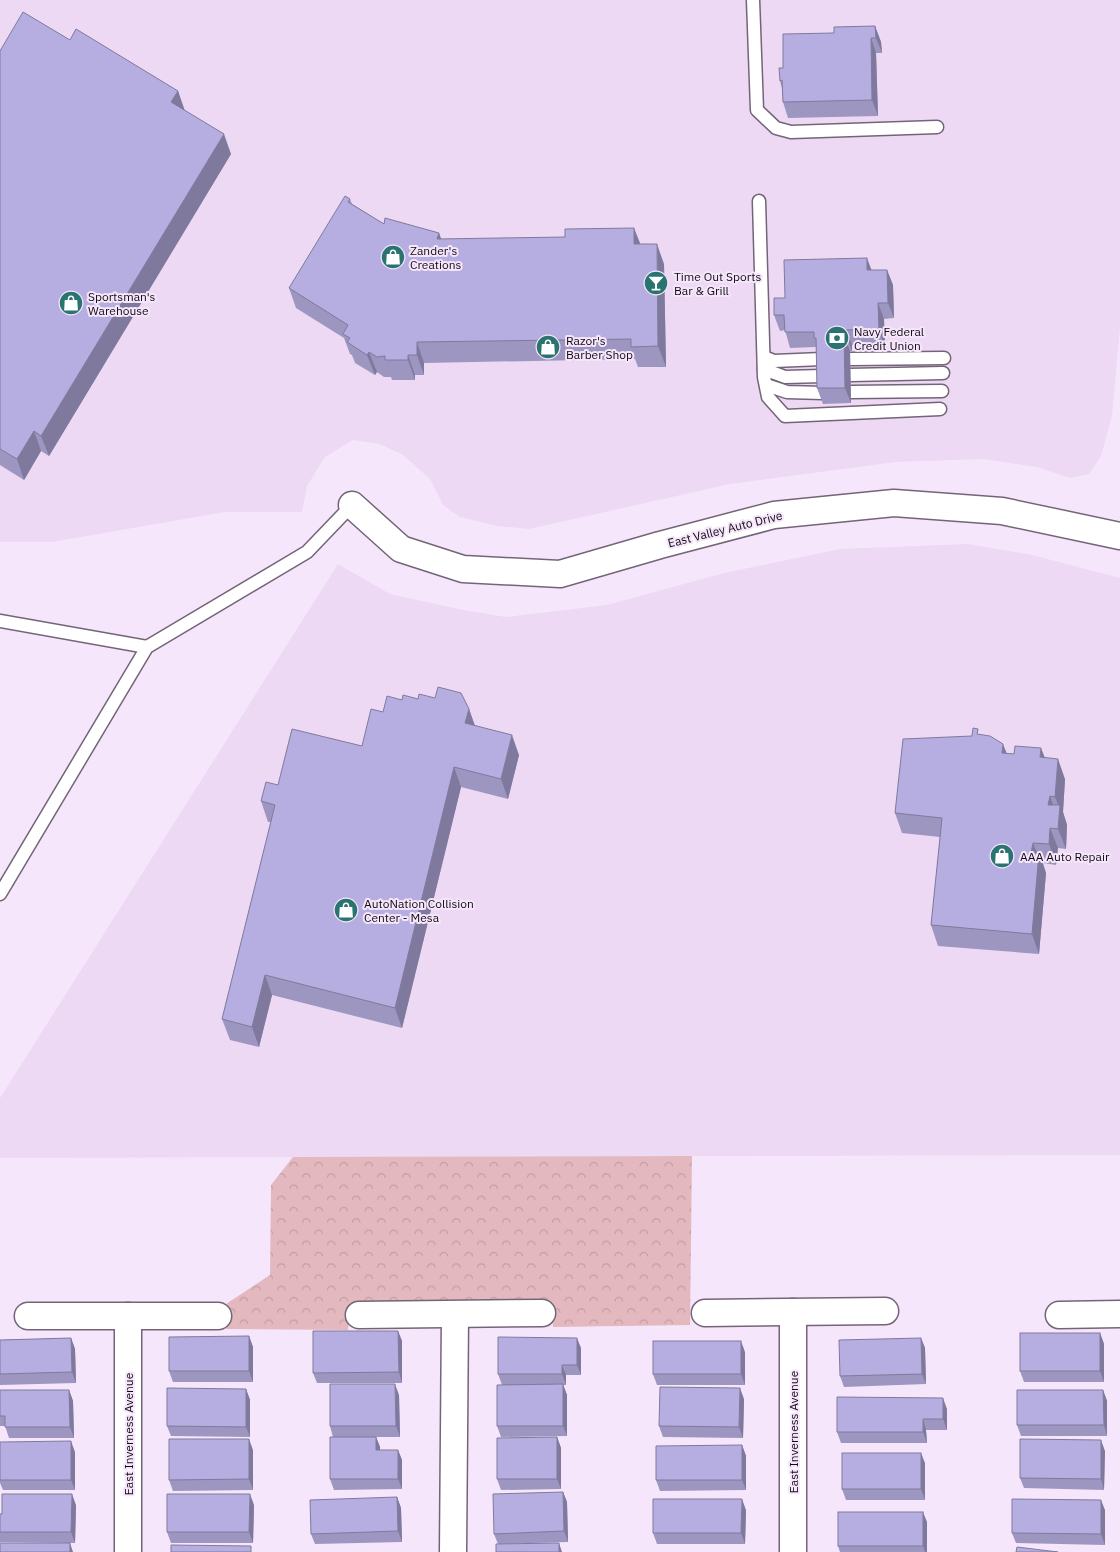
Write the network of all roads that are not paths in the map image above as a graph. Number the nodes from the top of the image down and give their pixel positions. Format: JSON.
{"nodes":[{"id":1,"x":753,"y":0,"type":"edge"},
{"id":2,"x":936,"y":127,"type":"dead end"},
{"id":3,"x":759,"y":202,"type":"dead end"},
{"id":4,"x":944,"y":358,"type":"dead end"},
{"id":5,"x":822,"y":359,"type":"edge"},
{"id":6,"x":850,"y":359,"type":"dead end"},
{"id":7,"x":764,"y":363,"type":"junction"},
{"id":8,"x":943,"y":373,"type":"dead end"},
{"id":9,"x":822,"y":376,"type":"edge"},
{"id":10,"x":850,"y":376,"type":"dead end"},
{"id":11,"x":766,"y":385,"type":"junction"},
{"id":12,"x":942,"y":391,"type":"dead end"},
{"id":13,"x":822,"y":392,"type":"edge"},
{"id":14,"x":850,"y":392,"type":"dead end"},
{"id":15,"x":940,"y":409,"type":"dead end"},
{"id":16,"x":352,"y":505,"type":"joint"},
{"id":17,"x":1120,"y":536,"type":"edge"},
{"id":18,"x":0,"y":621,"type":"edge"},
{"id":19,"x":147,"y":647,"type":"junction"},
{"id":20,"x":0,"y":894,"type":"edge"},
{"id":21,"x":885,"y":1311,"type":"dead end"},
{"id":22,"x":705,"y":1312,"type":"dead end"},
{"id":23,"x":793,"y":1312,"type":"junction"},
{"id":24,"x":542,"y":1313,"type":"dead end"},
{"id":25,"x":1120,"y":1314,"type":"edge"},
{"id":26,"x":359,"y":1315,"type":"dead end"},
{"id":27,"x":455,"y":1315,"type":"junction"},
{"id":28,"x":1059,"y":1315,"type":"dead end"},
{"id":29,"x":28,"y":1316,"type":"dead end"},
{"id":30,"x":128,"y":1316,"type":"junction"},
{"id":31,"x":218,"y":1316,"type":"dead end"},
{"id":32,"x":128,"y":1552,"type":"edge"},
{"id":33,"x":453,"y":1552,"type":"edge"},
{"id":34,"x":793,"y":1552,"type":"edge"}],
"edges":[{"from":1,"to":2,"type":"lane"},
{"from":3,"to":7,"type":"lane"},
{"from":4,"to":6,"type":"lane"},
{"from":5,"to":7,"type":"lane"},
{"from":7,"to":9,"type":"lane"},
{"from":7,"to":11,"type":"lane"},
{"from":8,"to":10,"type":"lane"},
{"from":11,"to":13,"type":"lane"},
{"from":11,"to":15,"type":"lane"},
{"from":12,"to":14,"type":"lane"},
{"from":16,"to":17,"type":"street","name":"East Valley Auto Drive"},
{"from":16,"to":19,"type":"lane"},
{"from":18,"to":19,"type":"lane"},
{"from":19,"to":20,"type":"lane"},
{"from":21,"to":23,"type":"street"},
{"from":22,"to":23,"type":"street"},
{"from":23,"to":34,"type":"street","name":"East Inverness Avenue"},
{"from":24,"to":27,"type":"street"},
{"from":25,"to":28,"type":"street"},
{"from":26,"to":27,"type":"street"},
{"from":27,"to":33,"type":"street"},
{"from":29,"to":30,"type":"street"},
{"from":30,"to":31,"type":"street"},
{"from":30,"to":32,"type":"street","name":"East Inverness Avenue"}]}
